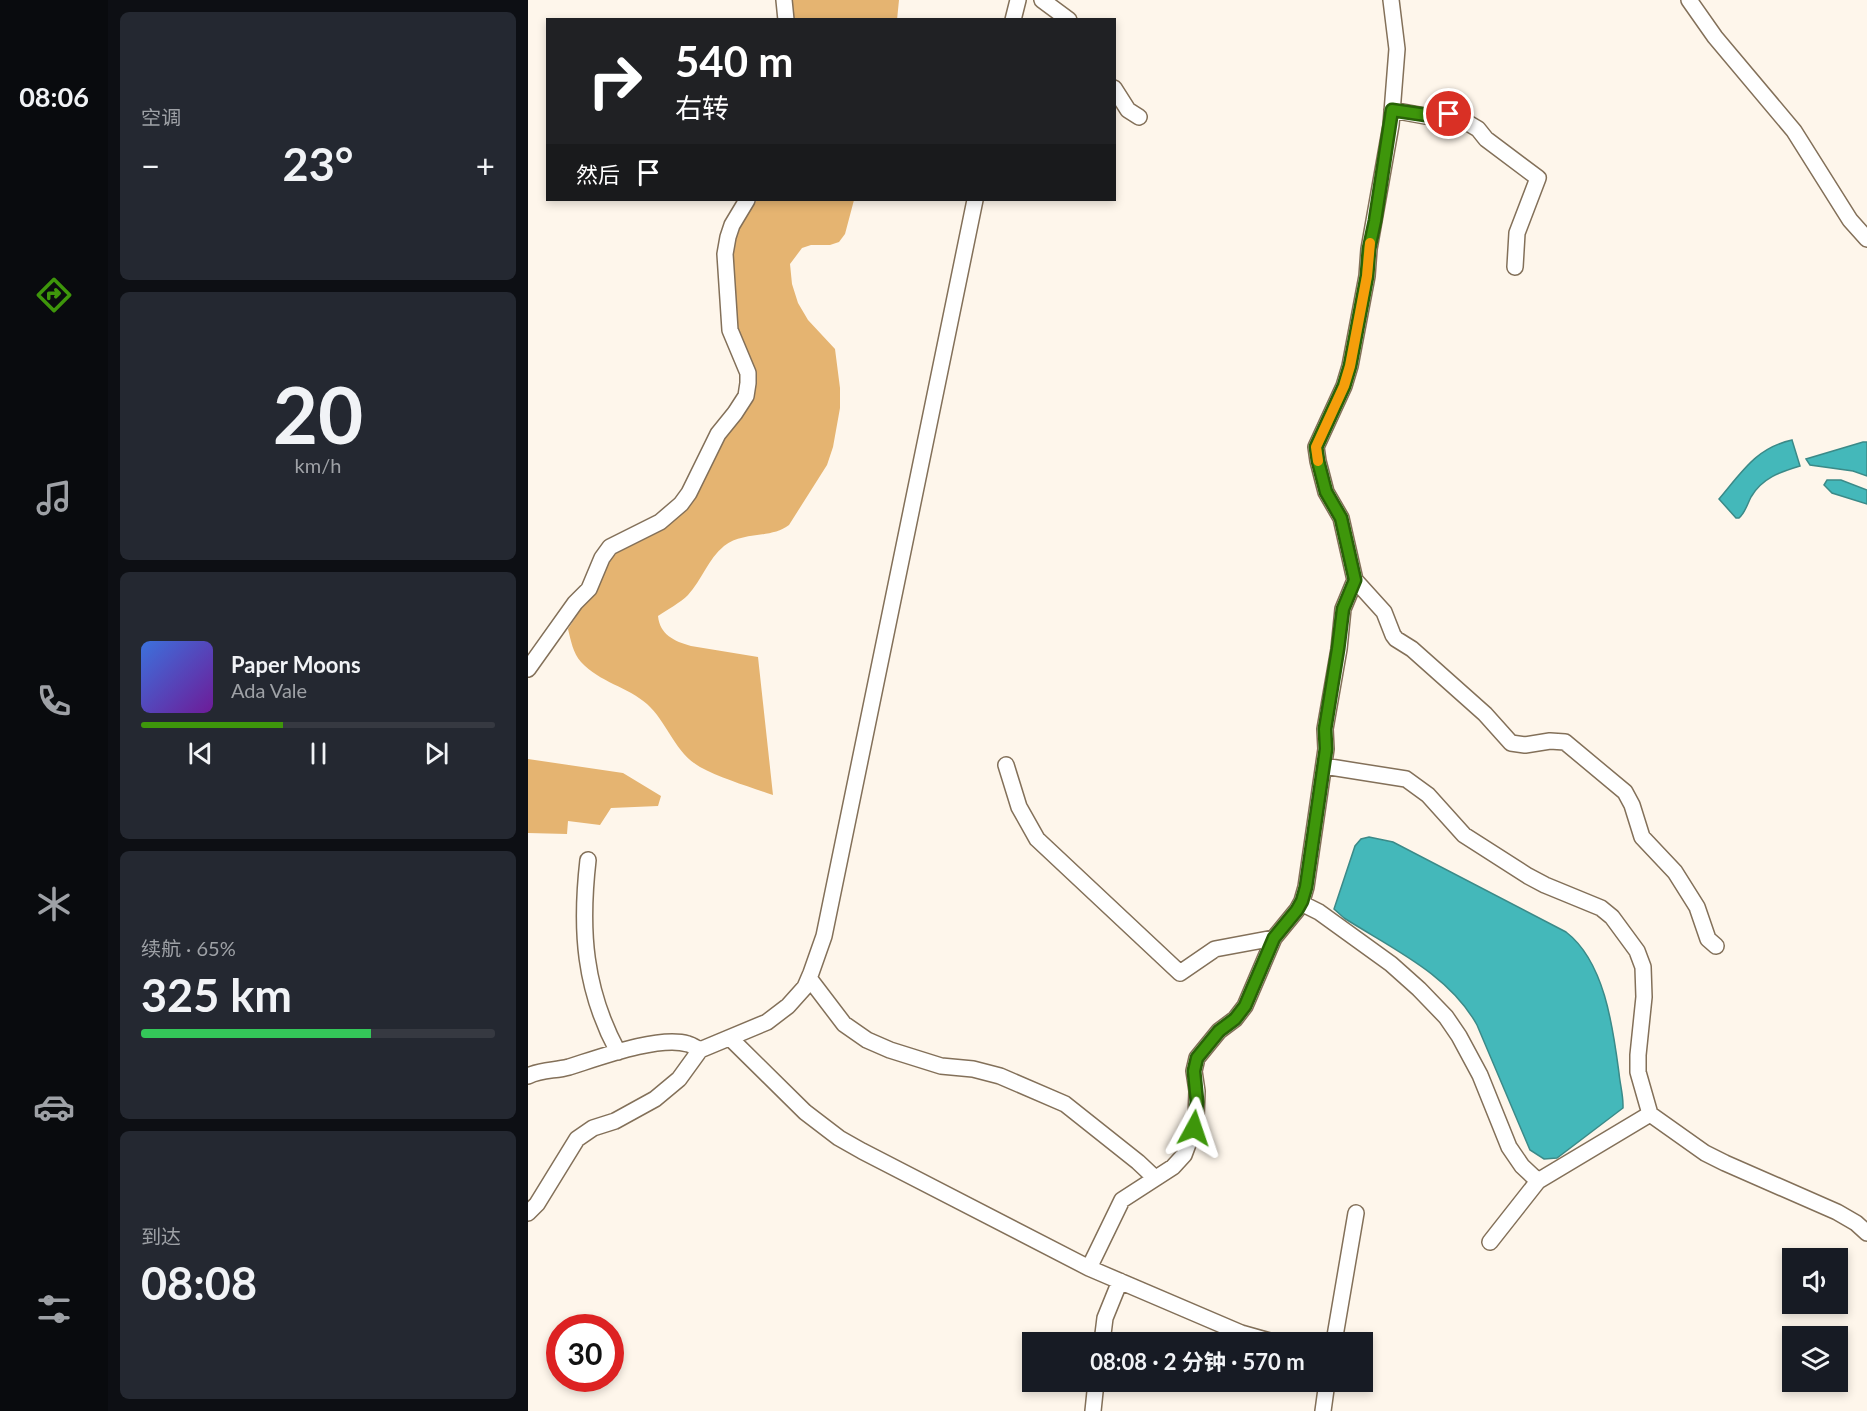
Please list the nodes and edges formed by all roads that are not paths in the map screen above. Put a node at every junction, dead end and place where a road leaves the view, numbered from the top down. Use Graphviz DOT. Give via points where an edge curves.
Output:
graph roads {
  1 [pos="784,0"];
  2 [pos="1018,0"];
  3 [pos="1042,0"];
  4 [pos="1391,0"];
  5 [pos="1689,0"];
  6 [pos="786,18"];
  7 [pos="1014,18"];
  8 [pos="1066,18"];
  9 [pos="1116,91"];
  10 [pos="1392,110"];
  11 [pos="1139,117"];
  12 [pos="746,201"];
  13 [pos="975,201"];
  14 [pos="1867,239"];
  15 [pos="1515,267"];
  16 [pos="1355,580"];
  17 [pos="528,669"];
  18 [pos="1006,765"];
  19 [pos="1324,766"];
  20 [pos="588,860"];
  21 [pos="1301,903"];
  22 [pos="1274,938"];
  23 [pos="1716,946"];
  24 [pos="809,978"];
  25 [pos="730,1038"];
  26 [pos="700,1050"];
  27 [pos="618,1052"];
  28 [pos="528,1076"];
  29 [pos="1650,1114"];
  30 [pos="1155,1178"];
  31 [pos="1538,1181"];
  32 [pos="528,1213"];
  33 [pos="1356,1213"];
  34 [pos="1867,1233"];
  35 [pos="1490,1242"];
  36 [pos="1089,1268"];
  37 [pos="1120,1281"];
  38 [pos="1103,1332"];
  39 [pos="1239,1332"];
  40 [pos="1336,1332"];
  41 [pos="1095,1392"];
  42 [pos="1326,1392"];
  43 [pos="1093,1411"];
  44 [pos="1323,1411"];
  1 -- 6 [label="street"];
  2 -- 7 [label="street"];
  3 -- 8 [label="street"];
  4 -- 10 [label="street" via="1398,49"];
  5 -- 14 [label="street" via="1794,131"];
  9 -- 11 [label="street" via="1128,110"];
  10 -- 15 [label="street" via="1456,116 1538,178 1517,233"];
  10 -- 16 [label="street" via="1350,366 1316,447 1326,492 1341,518"];
  12 -- 17 [label="street" via="732,225 725,254 730,330 748,373 746,396 718,434 681,504 660,522 609,548 589,589"];
  13 -- 24 [label="street" via="824,936"];
  16 -- 19 [label="street" via="1343,609 1325,729"];
  16 -- 23 [label="street" via="1384,612 1396,639 1485,714 1511,743 1565,742 1625,792 1642,837 1675,872 1697,907 1708,939"];
  18 -- 22 [label="street" via="1019,807 1037,838 1180,973 1215,949"];
  19 -- 21 [label="street"];
  19 -- 29 [label="street" via="1406,779 1428,795 1464,835 1528,876 1602,908 1612,917 1637,951 1643,967 1638,1072"];
  20 -- 27 [label="street" via="587,966 599,1014"];
  21 -- 22 [label="street"];
  21 -- 31 [label="street" via="1390,964 1446,1017 1480,1075 1509,1147"];
  22 -- 30 [label="street" via="1245,1006 1197,1058 1194,1128 1184,1155"];
  24 -- 25 [label="street" via="797,997 778,1014"];
  24 -- 30 [label="street" via="844,1024 867,1040 941,1066 1000,1076 1065,1104"];
  25 -- 26 [label="street"];
  25 -- 36 [label="street" via="789,1098 839,1138"];
  26 -- 27 [label="street" via="670,1042"];
  26 -- 32 [label="street" via="680,1079 655,1099 578,1139"];
  27 -- 28 [label="street"];
  29 -- 31 [label="street"];
  29 -- 34 [label="street" via="1705,1153 1837,1212"];
  30 -- 36 [label="street" via="1122,1200"];
  31 -- 35 [label="street"];
  33 -- 40 [label="street"];
  36 -- 37 [label="street"];
  37 -- 38 [label="street"];
  37 -- 39 [label="street"];
  41 -- 43 [label="street"];
  42 -- 44 [label="street"];
}
